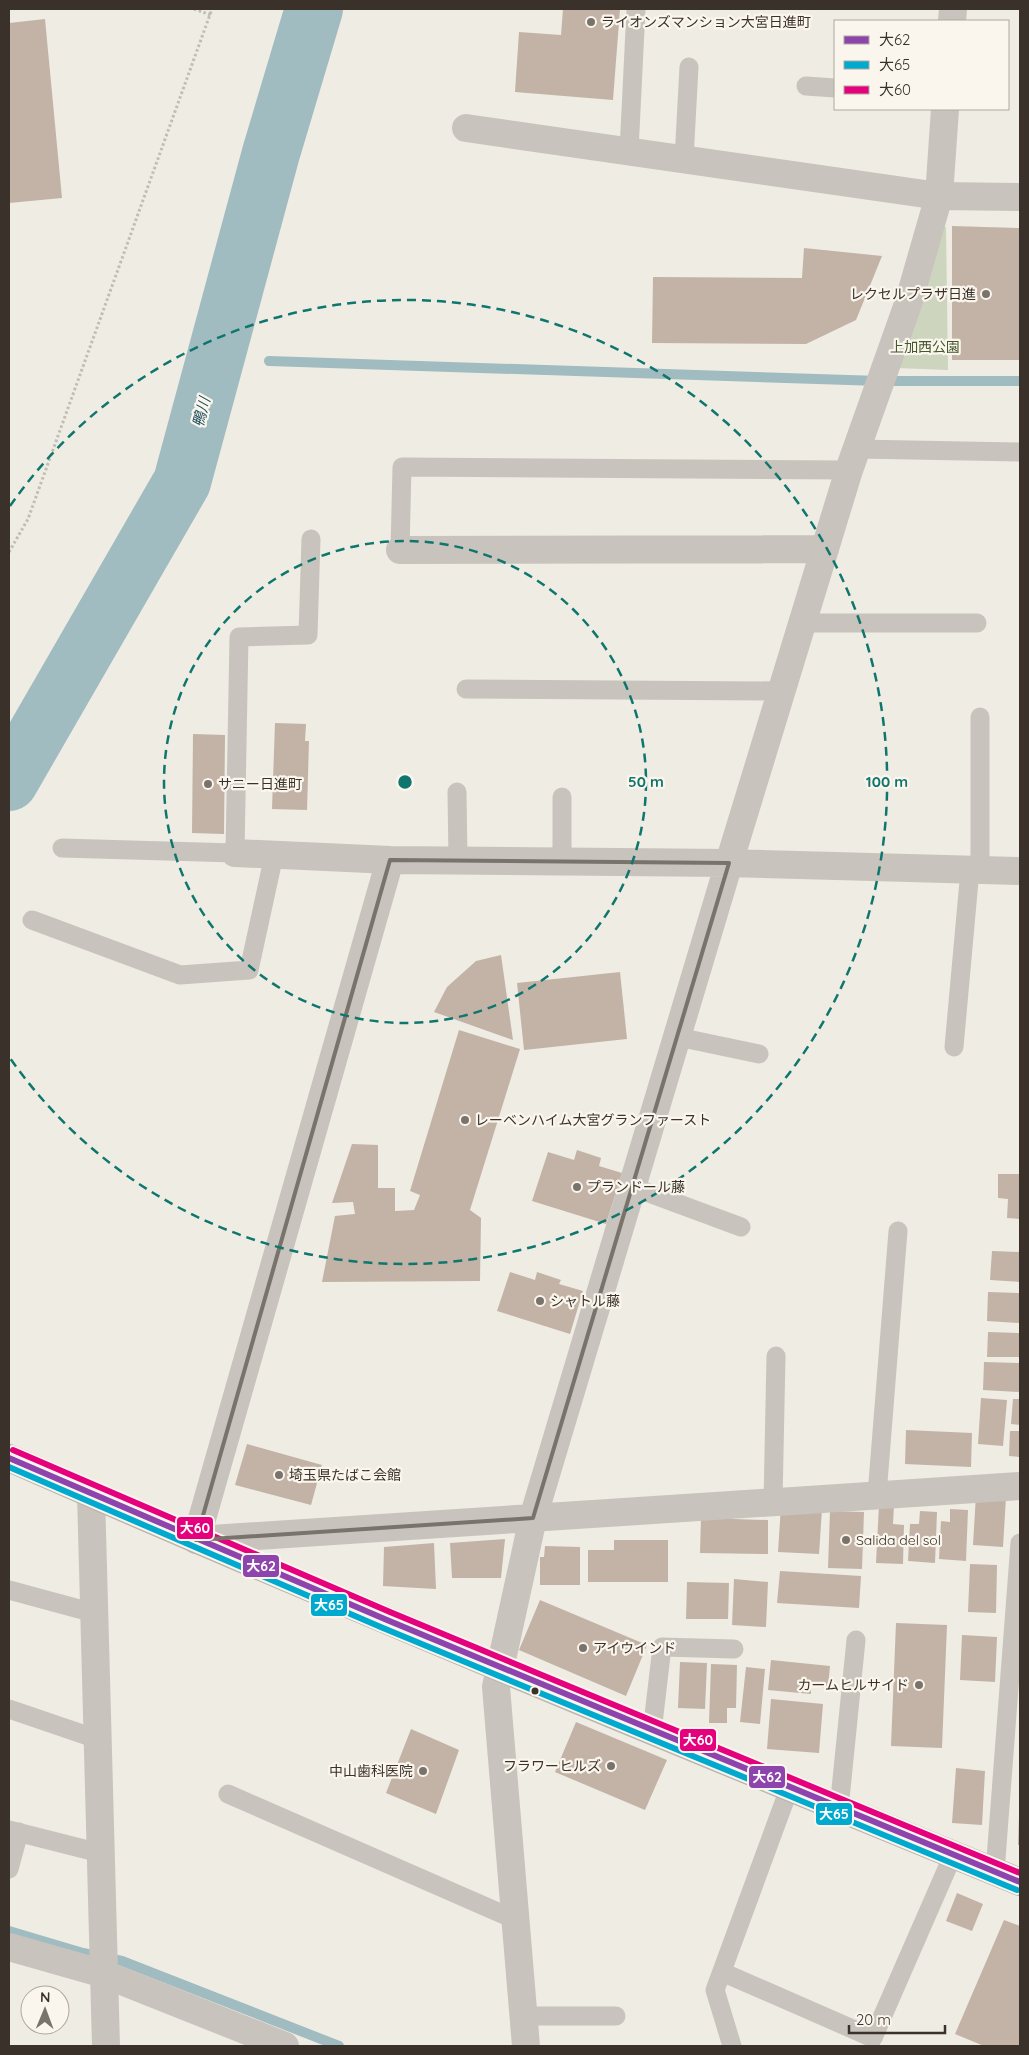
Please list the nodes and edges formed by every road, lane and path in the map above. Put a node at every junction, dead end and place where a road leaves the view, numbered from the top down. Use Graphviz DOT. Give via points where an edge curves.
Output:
graph roads {
  1 [pos="194,9"];
  2 [pos="212,9"];
  3 [pos="636,9"];
  4 [pos="211,15"];
  5 [pos="689,68"];
  6 [pos="806,86"];
  7 [pos="834,88"];
  8 [pos="945,110"];
  9 [pos="466,128"];
  10 [pos="630,151"];
  11 [pos="684,159"];
  12 [pos="939,196"];
  13 [pos="1020,197"];
  14 [pos="1020,452"];
  15 [pos="854,460"];
  16 [pos="311,539"];
  17 [pos="825,549"];
  18 [pos="400,550"];
  19 [pos="9,552"];
  20 [pos="803,623"];
  21 [pos="977,624"];
  22 [pos="466,690"];
  23 [pos="782,691"];
  24 [pos="980,717"];
  25 [pos="457,792"];
  26 [pos="562,796"];
  27 [pos="62,848"];
  28 [pos="235,853"];
  29 [pos="274,855"];
  30 [pos="390,860"];
  31 [pos="458,860"];
  32 [pos="562,861"];
  33 [pos="729,862"];
  34 [pos="975,870"];
  35 [pos="1020,871"];
  36 [pos="32,920"];
  37 [pos="678,1037"];
  38 [pos="954,1047"];
  39 [pos="760,1054"];
  40 [pos="633,1187"];
  41 [pos="741,1226"];
  42 [pos="898,1231"];
  43 [pos="776,1356"];
  44 [pos="9,1458"];
  45 [pos="1020,1486"];
  46 [pos="91,1494"];
  47 [pos="877,1495"];
  48 [pos="773,1502"];
  49 [pos="533,1518"];
  50 [pos="196,1540"];
  51 [pos="1020,1543"];
  52 [pos="9,1590"];
  53 [pos="94,1613"];
  54 [pos="856,1640"];
  55 [pos="734,1649"];
  56 [pos="500,1668"];
  57 [pos="9,1709"];
  58 [pos="652,1732"];
  59 [pos="98,1739"];
  60 [pos="789,1788"];
  61 [pos="228,1794"];
  62 [pos="838,1809"];
  63 [pos="14,1831"];
  64 [pos="100,1853"];
  65 [pos="953,1855"];
  66 [pos="9,1869"];
  67 [pos="995,1872"];
  68 [pos="1020,1882"];
  69 [pos="516,1920"];
  70 [pos="9,1947"];
  71 [pos="722,1972"];
  72 [pos="104,1974"];
  73 [pos="524,2016"];
  74 [pos="616,2016"];
  75 [pos="106,2046"];
  76 [pos="285,2046"];
  77 [pos="526,2046"];
  78 [pos="732,2046"];
  1 -- 4 [label="path"];
  2 -- 4 [label="path"];
  3 -- 10 [label="lane"];
  4 -- 19 [label="path" via="28,519"];
  5 -- 11 [label="lane"];
  6 -- 7 [label="lane"];
  8 -- 12 [label="street"];
  9 -- 10 [label="street"];
  10 -- 11 [label="street"];
  11 -- 12 [label="street"];
  12 -- 13 [label="street"];
  12 -- 15 [label="street" via="908,304"];
  14 -- 15 [label="lane"];
  15 -- 17 [label="street"];
  15 -- 18 [label="lane" via="402,467"];
  16 -- 28 [label="lane" via="308,635 239,637"];
  17 -- 18 [label="street"];
  17 -- 20 [label="street"];
  20 -- 21 [label="lane"];
  20 -- 23 [label="street"];
  22 -- 23 [label="lane"];
  23 -- 33 [label="street"];
  24 -- 34 [label="lane"];
  25 -- 31 [label="lane"];
  26 -- 32 [label="lane"];
  27 -- 28 [label="lane"];
  28 -- 29 [label="street"];
  29 -- 30 [label="street"];
  29 -- 36 [label="lane" via="249,970 180,976"];
  30 -- 31 [label="street"];
  30 -- 50 [label="street"];
  31 -- 32 [label="street"];
  32 -- 33 [label="street"];
  33 -- 34 [label="street"];
  33 -- 37 [label="street"];
  34 -- 35 [label="street"];
  34 -- 38 [label="lane"];
  37 -- 39 [label="lane"];
  37 -- 40 [label="street"];
  40 -- 41 [label="lane"];
  40 -- 49 [label="street"];
  42 -- 47 [label="lane"];
  43 -- 48 [label="lane"];
  44 -- 46 [label="main road"];
  45 -- 47 [label="street"];
  46 -- 50 [label="main road"];
  46 -- 53 [label="street"];
  47 -- 48 [label="street"];
  48 -- 49 [label="street"];
  49 -- 50 [label="street"];
  49 -- 56 [label="street"];
  50 -- 56 [label="main road"];
  51 -- 67 [label="lane"];
  52 -- 53 [label="lane"];
  53 -- 59 [label="street"];
  54 -- 62 [label="lane"];
  55 -- 58 [label="lane" via="662,1647"];
  56 -- 58 [label="main road"];
  56 -- 69 [label="street" via="496,1687"];
  57 -- 59 [label="lane"];
  58 -- 60 [label="main road"];
  59 -- 64 [label="street"];
  60 -- 62 [label="main road"];
  60 -- 71 [label="lane"];
  61 -- 69 [label="lane"];
  62 -- 65 [label="main road"];
  63 -- 64 [label="lane"];
  63 -- 66 [label="lane"];
  64 -- 72 [label="street"];
  65 -- 67 [label="main road"];
  65 -- 71 [label="lane" via="873,2038"];
  67 -- 68 [label="main road"];
  69 -- 73 [label="street"];
  70 -- 72 [label="street"];
  71 -- 78 [label="lane" via="715,1990"];
  72 -- 75 [label="street"];
  72 -- 76 [label="street"];
  73 -- 74 [label="lane"];
  73 -- 77 [label="street"];
}
